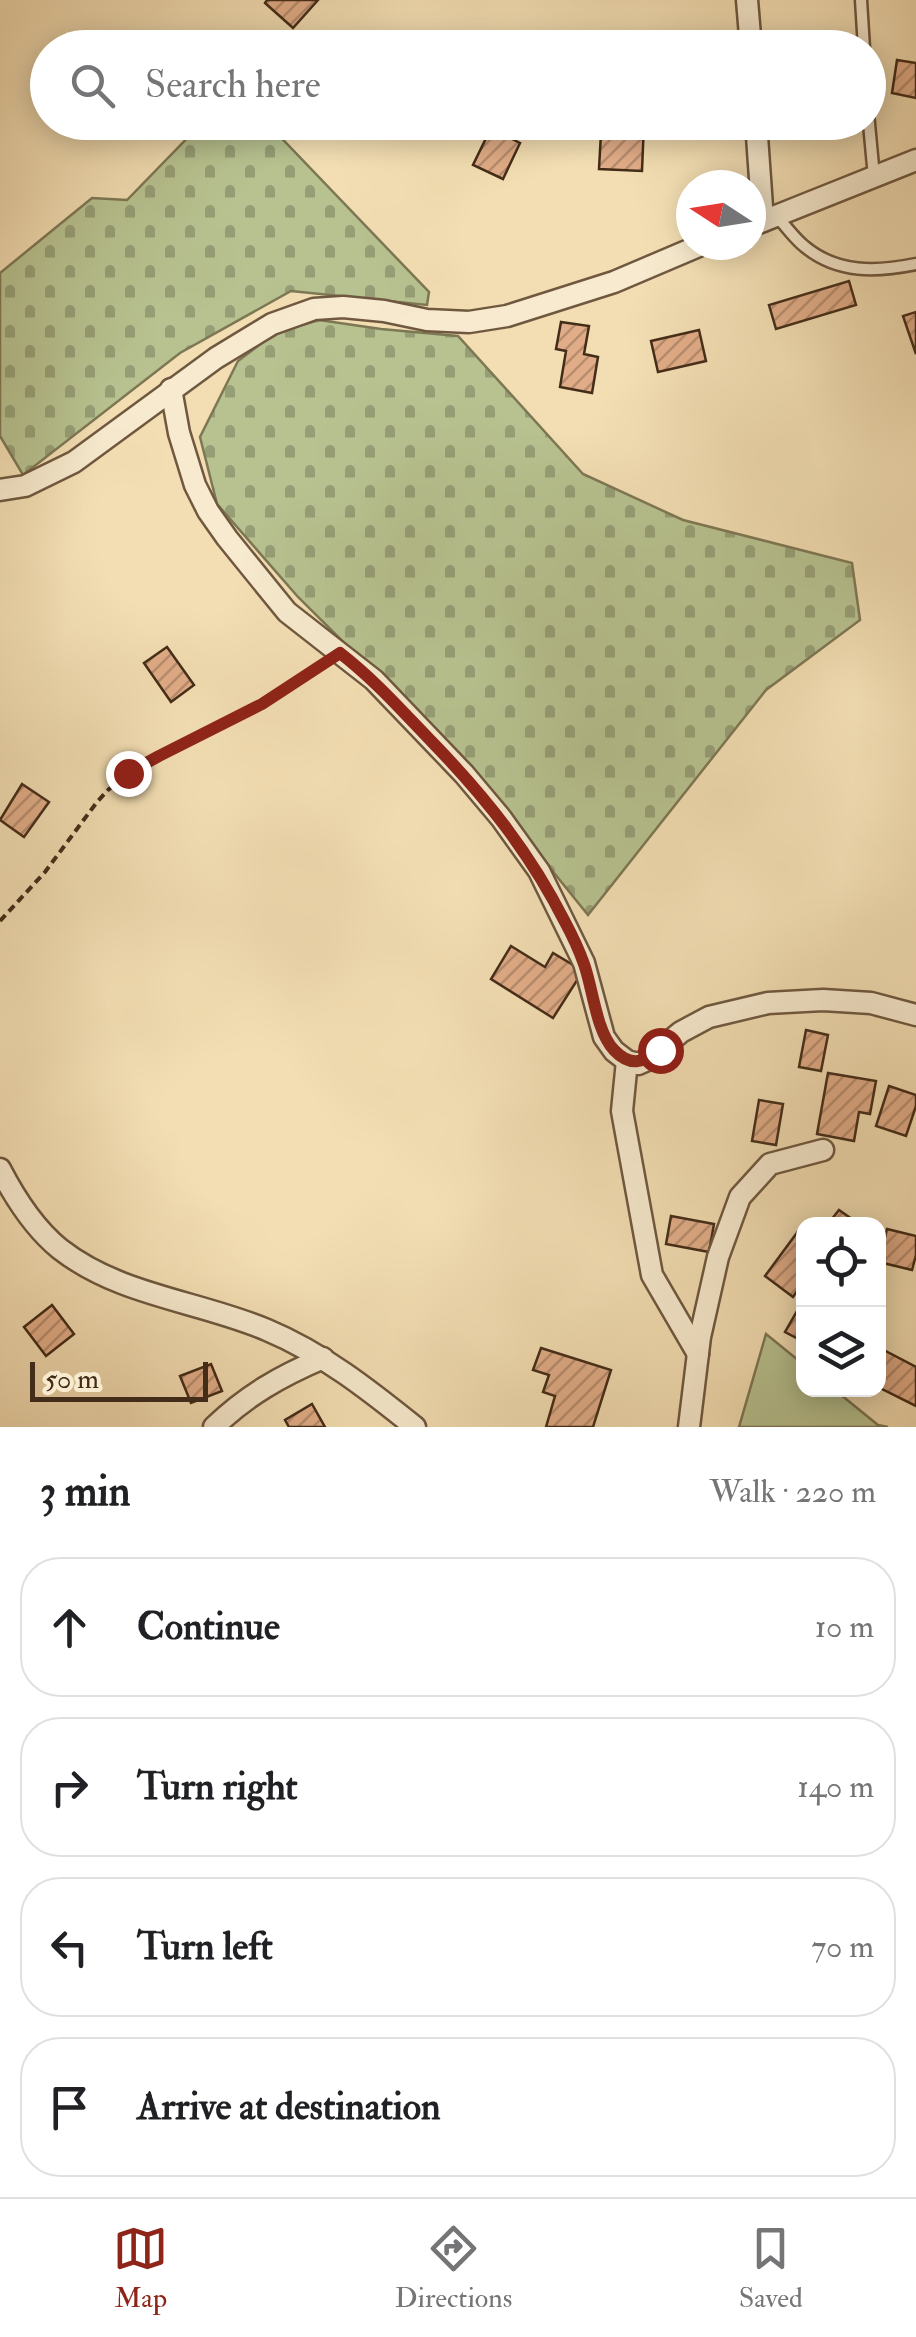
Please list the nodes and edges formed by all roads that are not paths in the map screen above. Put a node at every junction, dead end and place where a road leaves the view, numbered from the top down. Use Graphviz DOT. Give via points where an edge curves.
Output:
graph roads {
  1 [pos="746,0"];
  2 [pos="861,0"];
  3 [pos="749,30"];
  4 [pos="863,30"];
  5 [pos="757,140"];
  6 [pos="870,140"];
  7 [pos="916,160"];
  8 [pos="759,170"];
  9 [pos="874,178"];
  10 [pos="766,220"];
  11 [pos="766,223"];
  12 [pos="676,256"];
  13 [pos="916,264"];
  14 [pos="171,389"];
  15 [pos="0,490"];
  16 [pos="916,1015"];
  17 [pos="627,1060"];
  18 [pos="823,1150"];
  19 [pos="0,1169"];
  20 [pos="698,1354"];
  21 [pos="323,1358"];
  22 [pos="214,1427"];
  23 [pos="415,1427"];
  24 [pos="690,1427"];
  1 -- 3 [label="street"];
  2 -- 4 [label="lane"];
  5 -- 8 [label="street"];
  6 -- 9 [label="lane"];
  7 -- 9 [label="street"];
  9 -- 10 [label="street"];
  11 -- 13 [label="lane" via="854,268"];
  12 -- 14 [label="street" via="614,282 468,322 343,307 314,310 272,324"];
  14 -- 15 [label="street" via="74,462 25,486"];
  14 -- 17 [label="street" via="194,485 208,512 287,612 374,680 502,818 566,924 604,1037"];
  16 -- 17 [label="street" via="872,1002 768,1003 709,1017 647,1060"];
  17 -- 20 [label="street" via="622,1111 652,1275"];
  18 -- 20 [label="street" via="770,1164 740,1197 718,1257"];
  19 -- 21 [label="street" via="34,1223 87,1267 269,1330"];
  20 -- 24 [label="street"];
  21 -- 22 [label="street" via="258,1390"];
  21 -- 23 [label="street"];
}
